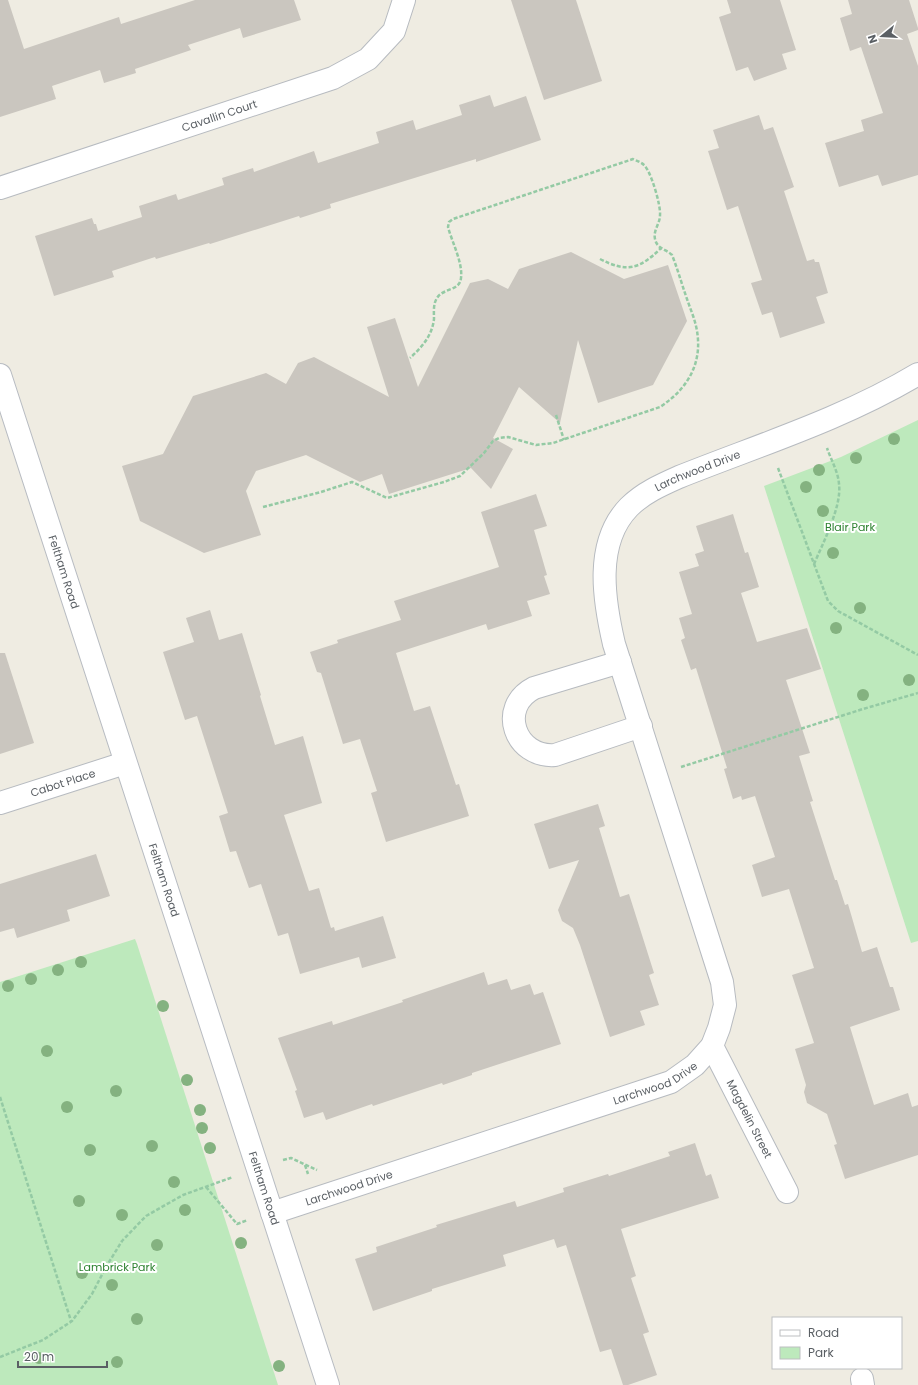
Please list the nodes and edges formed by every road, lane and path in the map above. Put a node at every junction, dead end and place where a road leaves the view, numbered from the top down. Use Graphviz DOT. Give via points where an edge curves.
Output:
graph roads {
  1 [pos="404,0"];
  2 [pos="0,188"];
  3 [pos="661,248"];
  4 [pos="600,258"];
  5 [pos="410,358"];
  6 [pos="918,374"];
  7 [pos="0,375"];
  8 [pos="556,415"];
  9 [pos="817,424"];
  10 [pos="564,440"];
  11 [pos="768,442"];
  12 [pos="263,507"];
  13 [pos="814,565"];
  14 [pos="918,656"];
  15 [pos="620,662"];
  16 [pos="918,693"];
  17 [pos="640,726"];
  18 [pos="125,762"];
  19 [pos="656,775"];
  20 [pos="0,803"];
  21 [pos="712,1046"];
  22 [pos="0,1097"];
  23 [pos="291,1158"];
  24 [pos="305,1165"];
  25 [pos="257,1169"];
  26 [pos="206,1187"];
  27 [pos="787,1192"];
  28 [pos="272,1213"];
  29 [pos="72,1321"];
  30 [pos="0,1357"];
  31 [pos="328,1385"];
  1 -- 2 [label="street, Cavallin Court" via="394,31 389,37 368,59 333,78"];
  3 -- 4 [label="path" via="650,259 635,266 618,266"];
  3 -- 5 [label="path" via="655,240 654,233 660,211 649,174 644,164 633,160 457,217 448,227 462,272 460,282 456,288 442,292 435,300 431,332"];
  3 -- 10 [label="path" via="672,255 696,325 698,351 690,378 672,400 660,407"];
  6 -- 9 [label="street, Larchwood Drive" via="897,387"];
  7 -- 18 [label="street, Feltham Road"];
  8 -- 10 [label="path"];
  9 -- 11 [label="street, Larchwood Drive"];
  9 -- 13 [label="path" via="840,484 837,506"];
  10 -- 12 [label="path" via="536,445 508,437 499,438 493,441 460,476 387,498 352,482"];
  11 -- 13 [label="path"];
  11 -- 15 [label="street, Larchwood Drive" via="679,477 642,497 621,516 611,535 607,550 605,585 610,626"];
  13 -- 14 [label="path" via="828,601 838,611"];
  15 -- 17 [label="street, Larchwood Drive"];
  15 -- 17 [label="street" via="528,691 517,703 515,730 519,738 532,750 555,755"];
  16 -- 19 [label="path"];
  17 -- 19 [label="street, Larchwood Drive"];
  18 -- 20 [label="street, Cabot Place"];
  18 -- 25 [label="street, Feltham Road"];
  19 -- 21 [label="street, Larchwood Drive" via="722,982 725,1005"];
  21 -- 27 [label="street, Magdelin Street"];
  21 -- 28 [label="street, Larchwood Drive" via="695,1065 671,1082"];
  22 -- 29 [label="path"];
  23 -- 24 [label="path"];
  25 -- 26 [label="path"];
  25 -- 28 [label="street, Feltham Road"];
  26 -- 28 [label="path" via="237,1224"];
  26 -- 29 [label="path" via="183,1195 146,1216 122,1241 92,1294"];
  28 -- 31 [label="street, Feltham Road"];
  29 -- 30 [label="path" via="43,1340"];
}
